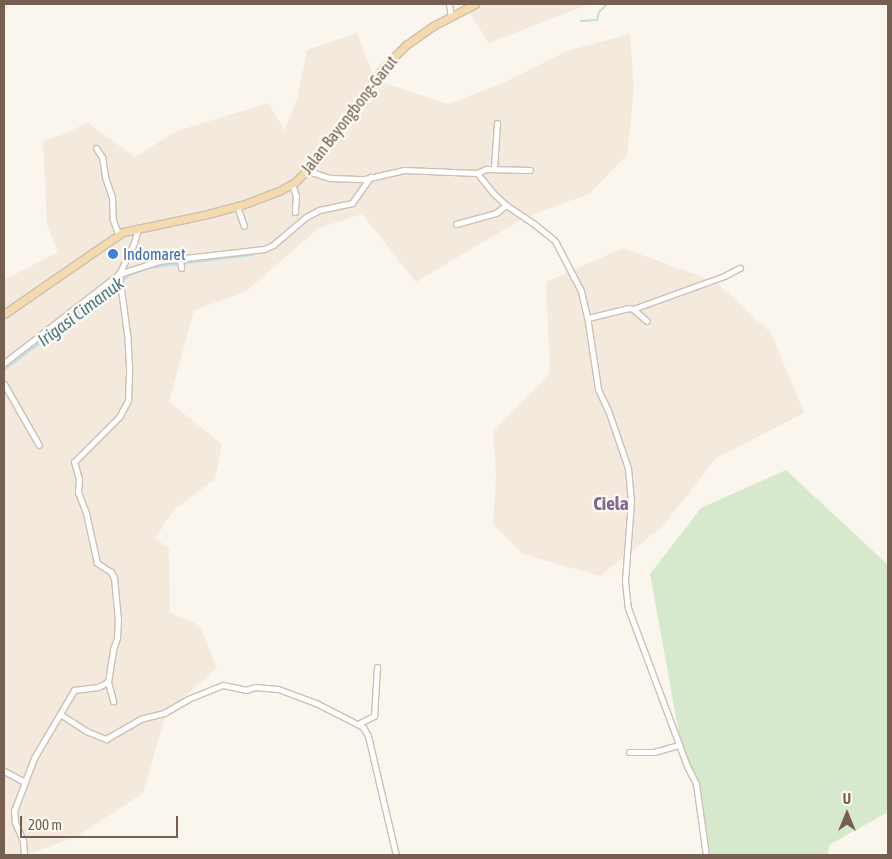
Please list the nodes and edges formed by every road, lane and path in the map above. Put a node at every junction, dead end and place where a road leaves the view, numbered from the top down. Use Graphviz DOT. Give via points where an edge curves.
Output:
graph roads {
  1 [pos="449,4"];
  2 [pos="475,4"];
  3 [pos="451,16"];
  4 [pos="498,123"];
  5 [pos="96,148"];
  6 [pos="494,168"];
  7 [pos="530,170"];
  8 [pos="308,171"];
  9 [pos="477,173"];
  10 [pos="368,178"];
  11 [pos="292,184"];
  12 [pos="506,205"];
  13 [pos="237,206"];
  14 [pos="296,212"];
  15 [pos="456,224"];
  16 [pos="244,226"];
  17 [pos="138,228"];
  18 [pos="118,234"];
  19 [pos="740,268"];
  20 [pos="119,275"];
  21 [pos="633,309"];
  22 [pos="4,314"];
  23 [pos="588,318"];
  24 [pos="647,321"];
  25 [pos="4,363"];
  26 [pos="4,384"];
  27 [pos="39,445"];
  28 [pos="377,667"];
  29 [pos="108,682"];
  30 [pos="113,701"];
  31 [pos="60,714"];
  32 [pos="360,724"];
  33 [pos="679,745"];
  34 [pos="629,752"];
  35 [pos="4,771"];
  36 [pos="26,782"];
  37 [pos="24,855"];
  38 [pos="396,855"];
  39 [pos="706,855"];
  1 -- 3 [label="street"];
  2 -- 3 [label="main road, Jalan Bayongbong-Garut"];
  3 -- 8 [label="main road, Jalan Bayongbong-Garut" via="420,34 384,67"];
  4 -- 6 [label="street"];
  5 -- 18 [label="street" via="104,162"];
  6 -- 7 [label="street"];
  6 -- 9 [label="street"];
  8 -- 10 [label="street" via="330,178"];
  8 -- 11 [label="main road, Jalan Bayongbong-Garut"];
  9 -- 10 [label="street" via="404,170"];
  9 -- 12 [label="street"];
  10 -- 20 [label="street" via="352,203 319,210 273,245 181,263 159,261"];
  11 -- 13 [label="main road, Jalan Bayongbong-Garut"];
  11 -- 14 [label="street" via="296,194"];
  12 -- 15 [label="street" via="496,213"];
  12 -- 23 [label="street" via="555,241 574,276"];
  13 -- 16 [label="street"];
  13 -- 17 [label="main road, Jalan Bayongbong-Garut"];
  17 -- 18 [label="main road, Jalan Bayongbong-Garut"];
  17 -- 20 [label="street"];
  18 -- 22 [label="main road, Jalan Bayongbong-Garut"];
  19 -- 21 [label="street"];
  20 -- 25 [label="street"];
  20 -- 29 [label="street" via="126,317 128,401 119,417 74,462 79,479 78,492 97,563 111,572 114,578 118,632"];
  21 -- 23 [label="street"];
  21 -- 24 [label="street"];
  23 -- 33 [label="street" via="598,389 630,478 625,581 628,608"];
  26 -- 27 [label="street"];
  28 -- 32 [label="street" via="374,716"];
  29 -- 30 [label="street"];
  29 -- 31 [label="street" via="98,687 74,690"];
  31 -- 32 [label="street" via="106,740 140,719 164,713 208,690 227,685 243,689 278,689"];
  31 -- 36 [label="street" via="34,758"];
  32 -- 38 [label="street" via="368,736"];
  33 -- 34 [label="street" via="654,752"];
  33 -- 39 [label="street" via="698,793"];
  35 -- 36 [label="street"];
  36 -- 37 [label="street" via="14,811 15,822 24,841"];
}
